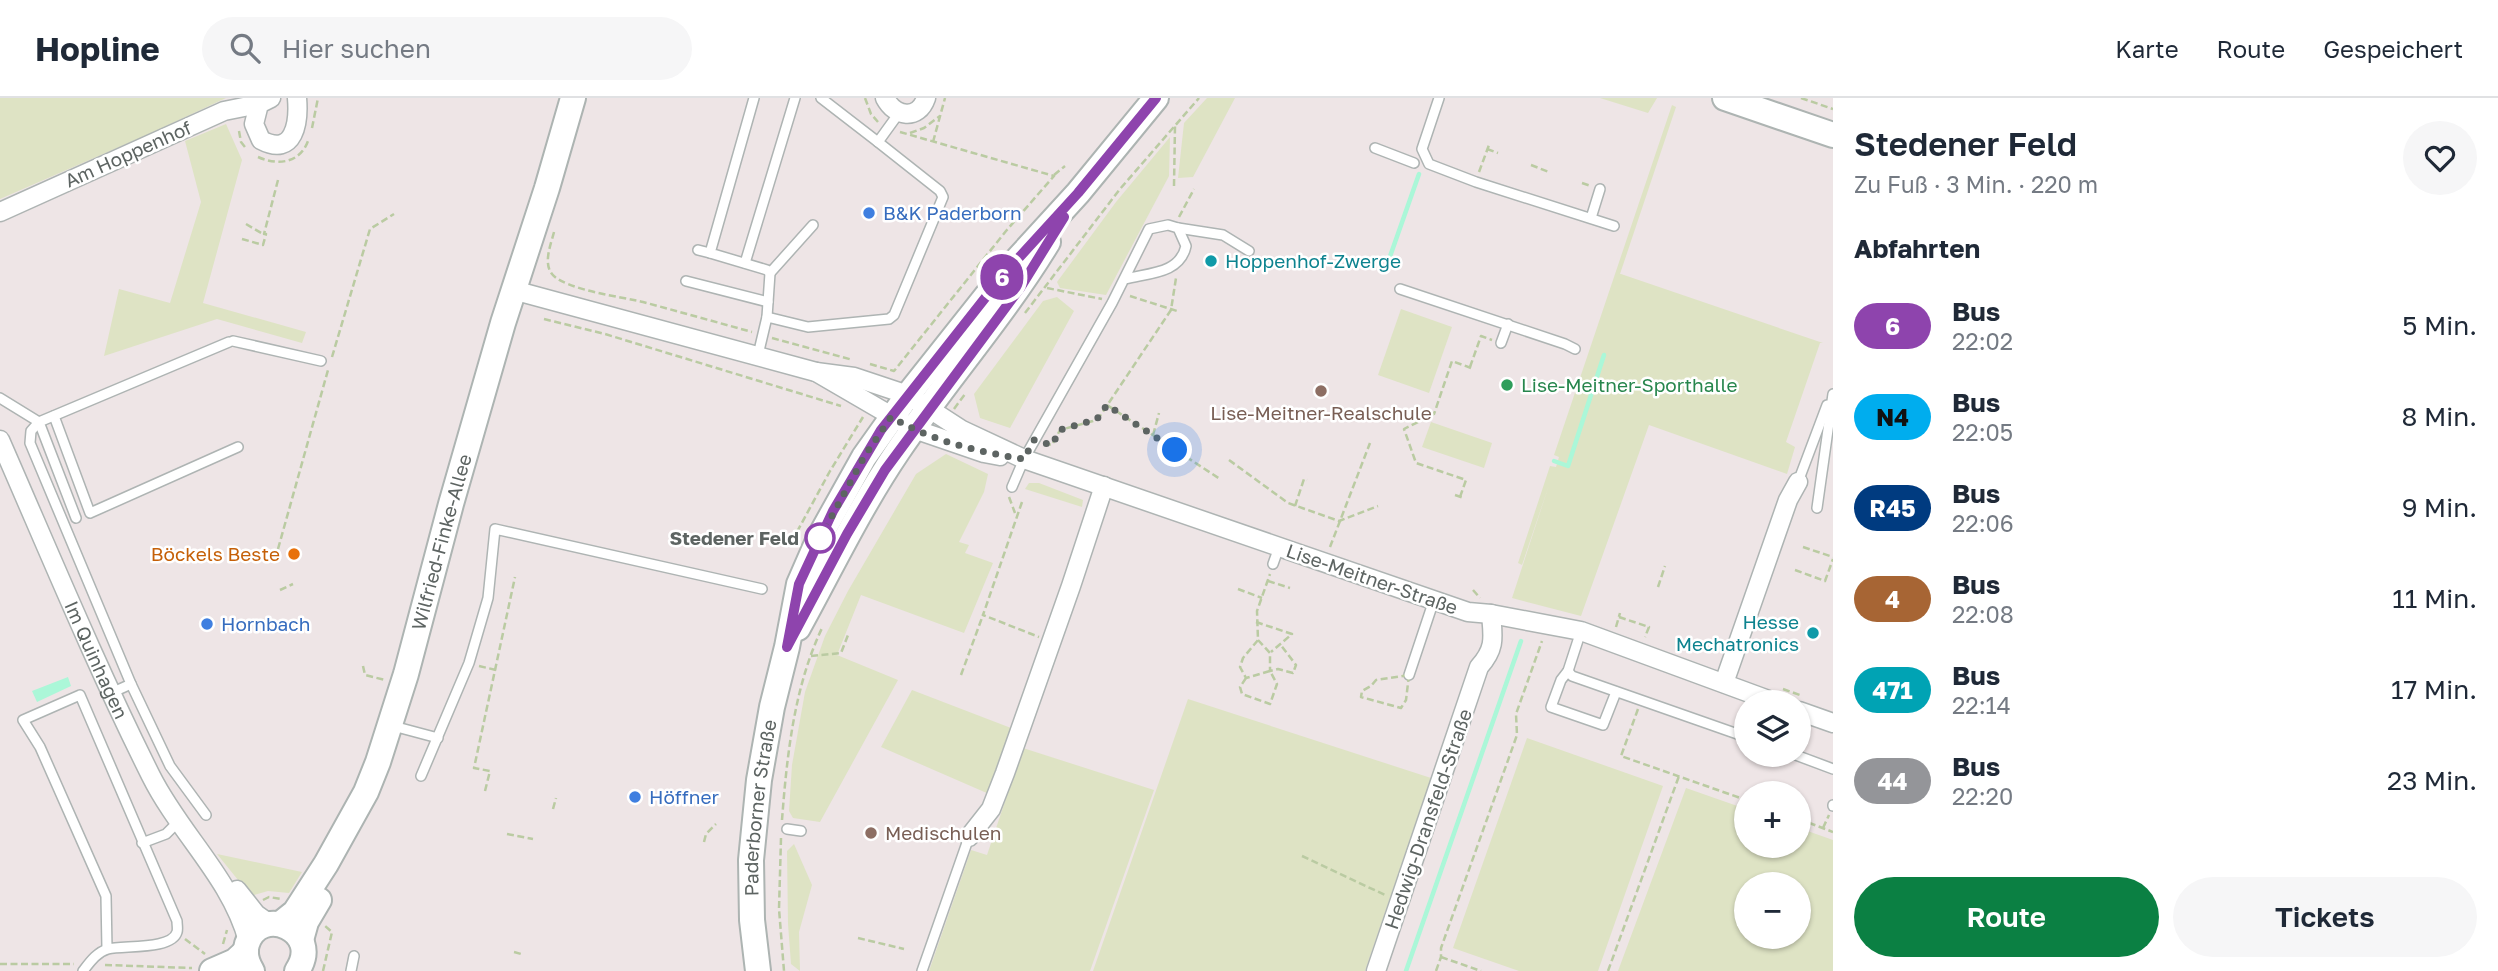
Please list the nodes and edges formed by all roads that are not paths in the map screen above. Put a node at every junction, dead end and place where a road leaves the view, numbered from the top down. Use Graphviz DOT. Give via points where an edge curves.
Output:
graph roads {
  1 [pos="297,98"];
  2 [pos="573,98"];
  3 [pos="754,98"];
  4 [pos="795,98"];
  5 [pos="821,98"];
  6 [pos="885,98"];
  7 [pos="926,98"];
  8 [pos="1156,98"];
  9 [pos="1439,98"];
  10 [pos="1725,98"];
  11 [pos="265,101"];
  12 [pos="899,113"];
  13 [pos="1833,135"];
  14 [pos="878,142"];
  15 [pos="1375,148"];
  16 [pos="1414,163"];
  17 [pos="1600,189"];
  18 [pos="1078,193"];
  19 [pos="0,212"];
  20 [pos="1591,218"];
  21 [pos="813,225"];
  22 [pos="1614,226"];
  23 [pos="1176,227"];
  24 [pos="698,250"];
  25 [pos="1249,251"];
  26 [pos="710,253"];
  27 [pos="745,263"];
  28 [pos="770,273"];
  29 [pos="1125,279"];
  30 [pos="686,281"];
  31 [pos="513,289"];
  32 [pos="1399,289"];
  33 [pos="768,302"];
  34 [pos="767,317"];
  35 [pos="1508,324"];
  36 [pos="1501,343"];
  37 [pos="1575,349"];
  38 [pos="758,355"];
  39 [pos="321,361"];
  40 [pos="816,372"];
  41 [pos="1833,392"];
  42 [pos="908,395"];
  43 [pos="1,398"];
  44 [pos="937,415"];
  45 [pos="54,416"];
  46 [pos="39,422"];
  47 [pos="886,424"];
  48 [pos="914,429"];
  49 [pos="0,440"];
  50 [pos="238,447"];
  51 [pos="1024,459"];
  52 [pos="1798,482"];
  53 [pos="1104,486"];
  54 [pos="1012,487"];
  55 [pos="1817,508"];
  56 [pos="76,518"];
  57 [pos="762,589"];
  58 [pos="1434,600"];
  59 [pos="1489,614"];
  60 [pos="1581,631"];
  61 [pos="787,647"];
  62 [pos="1568,671"];
  63 [pos="1409,675"];
  64 [pos="1724,682"];
  65 [pos="131,684"];
  66 [pos="1739,690"];
  67 [pos="1616,692"];
  68 [pos="111,693"];
  69 [pos="1811,714"];
  70 [pos="1832,718"];
  71 [pos="390,725"];
  72 [pos="1734,733"];
  73 [pos="439,738"];
  74 [pos="1811,761"];
  75 [pos="1833,769"];
  76 [pos="421,776"];
  77 [pos="366,792"];
  78 [pos="206,815"];
  79 [pos="179,821"];
  80 [pos="787,830"];
  81 [pos="801,831"];
  82 [pos="970,837"];
  83 [pos="142,843"];
  84 [pos="214,869"];
  85 [pos="275,924"];
  86 [pos="301,940"];
  87 [pos="107,949"];
  88 [pos="249,954"];
  89 [pos="354,956"];
  90 [pos="206,964"];
  91 [pos="85,968"];
  92 [pos="297,971"];
  93 [pos="351,971"];
  94 [pos="758,971"];
  95 [pos="922,971"];
  96 [pos="1376,971"];
  1 -- 11 [label="street, Am Hoppenhof" via="295,131 279,144 258,136 254,118"];
  2 -- 31 [label="street"];
  3 -- 26 [label="lane"];
  4 -- 27 [label="lane"];
  5 -- 14 [label="lane"];
  6 -- 12 [label="street"];
  7 -- 12 [label="street" via="916,111"];
  8 -- 18 [label="street, Paderborner Straße"];
  9 -- 20 [label="lane" via="1422,149 1429,164"];
  10 -- 13 [label="street"];
  11 -- 19 [label="street, Am Hoppenhof" via="225,111"];
  12 -- 14 [label="lane"];
  14 -- 34 [label="lane" via="943,197 894,315 808,327"];
  15 -- 16 [label="lane"];
  17 -- 20 [label="lane"];
  18 -- 42 [label="street, Paderborner Straße" via="1004,274"];
  18 -- 44 [label="street, Paderborner Straße"];
  20 -- 22 [label="lane"];
  21 -- 28 [label="lane"];
  23 -- 25 [label="lane" via="1223,234"];
  23 -- 29 [label="lane" via="1149,229"];
  23 -- 29 [label="lane" via="1186,246 1177,265"];
  24 -- 26 [label="lane"];
  26 -- 27 [label="lane"];
  27 -- 28 [label="lane"];
  28 -- 33 [label="lane"];
  29 -- 51 [label="lane"];
  30 -- 33 [label="lane"];
  31 -- 38 [label="street"];
  31 -- 71 [label="street, Wilfried-Finke-Allee"];
  32 -- 35 [label="lane"];
  33 -- 34 [label="lane"];
  34 -- 38 [label="lane"];
  35 -- 36 [label="lane"];
  35 -- 37 [label="lane"];
  38 -- 40 [label="street"];
  39 -- 45 [label="lane" via="231,342"];
  40 -- 42 [label="street" via="854,377"];
  40 -- 47 [label="street"];
  41 -- 52 [label="lane"];
  41 -- 55 [label="lane"];
  42 -- 44 [label="street"];
  42 -- 47 [label="street, Paderborner Straße"];
  43 -- 46 [label="lane"];
  44 -- 48 [label="street, Paderborner Straße"];
  44 -- 51 [label="street, Lise-Meitner-Straße"];
  45 -- 46 [label="lane"];
  45 -- 50 [label="lane" via="90,513"];
  46 -- 56 [label="lane"];
  46 -- 65 [label="lane" via="31,430 30,443"];
  47 -- 48 [label="street, Lise-Meitner-Straße"];
  47 -- 61 [label="street, Paderborner Straße" via="833,511 799,584"];
  48 -- 51 [label="street, Lise-Meitner-Straße" via="984,453"];
  48 -- 61 [label="street, Paderborner Straße" via="853,524"];
  49 -- 68 [label="street, Im Quinhagen"];
  51 -- 53 [label="street, Lise-Meitner-Straße"];
  51 -- 54 [label="lane"];
  52 -- 64 [label="street"];
  53 -- 58 [label="street, Lise-Meitner-Straße" via="1276,556 1324,563"];
  53 -- 82 [label="street" via="990,809"];
  57 -- 73 [label="lane" via="495,529 488,598 469,663"];
  58 -- 59 [label="street, Lise-Meitner-Straße"];
  58 -- 63 [label="lane"];
  59 -- 60 [label="street, Lise-Meitner-Straße"];
  59 -- 96 [label="street, Hedwig-Dransfeld-Straße" via="1477,656 1479,667"];
  60 -- 62 [label="lane"];
  60 -- 64 [label="street, Lise-Meitner-Straße"];
  61 -- 94 [label="street, Paderborner Straße" via="772,706 754,823 750,890"];
  62 -- 67 [label="lane"];
  62 -- 67 [label="lane" via="1551,707 1603,725"];
  64 -- 66 [label="street, Lise-Meitner-Straße"];
  65 -- 68 [label="lane"];
  65 -- 78 [label="lane" via="170,766"];
  67 -- 72 [label="lane"];
  68 -- 79 [label="street, Im Quinhagen" via="151,777"];
  69 -- 70 [label="street"];
  71 -- 73 [label="lane"];
  71 -- 77 [label="street, Wilfried-Finke-Allee"];
  73 -- 76 [label="lane"];
  74 -- 75 [label="lane"];
  77 -- 85 [label="street, Wilfried-Finke-Allee" via="299,906"];
  77 -- 86 [label="street, Wilfried-Finke-Allee" via="363,821 339,870 307,918"];
  79 -- 83 [label="lane" via="166,834"];
  79 -- 84 [label="street, Im Quinhagen"];
  80 -- 81 [label="lane"];
  82 -- 95 [label="lane"];
  83 -- 87 [label="lane" via="177,921 177,933 159,944"];
  83 -- 87 [label="lane" via="80,695 23,720 40,747 106,896"];
  84 -- 85 [label="street, Im Quinhagen" via="250,907"];
  84 -- 88 [label="street, Im Quinhagen" via="240,914"];
  85 -- 86 [label="street" via="293,930"];
  85 -- 88 [label="street, Wilfried-Finke-Allee" via="255,931"];
  86 -- 92 [label="street, Wilfried-Finke-Allee" via="304,954"];
  87 -- 91 [label="lane"];
  88 -- 90 [label="street" via="235,961"];
  89 -- 93 [label="lane"];
}
